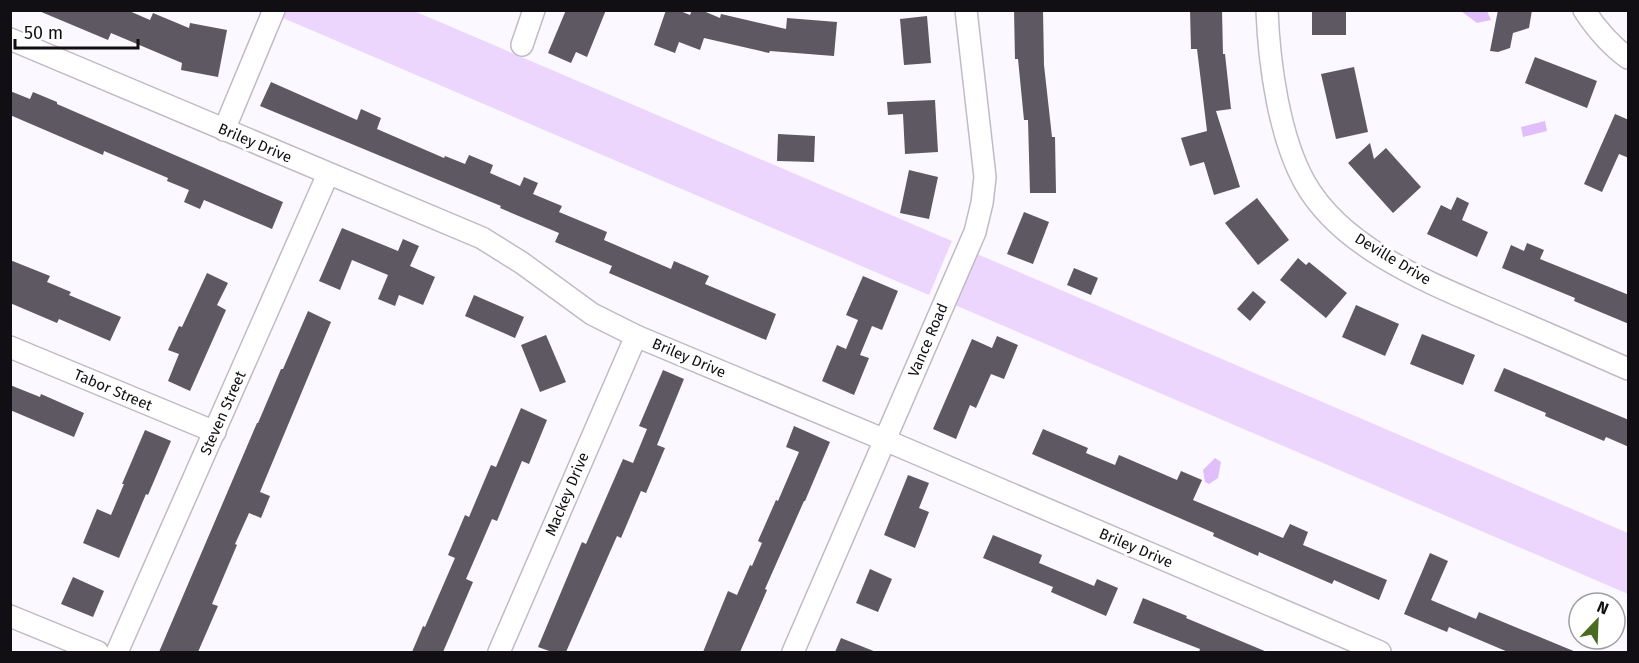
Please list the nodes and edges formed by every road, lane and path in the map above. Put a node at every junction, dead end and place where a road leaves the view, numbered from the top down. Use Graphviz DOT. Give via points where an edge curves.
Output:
graph roads {
  1 [pos="274,10"];
  2 [pos="534,10"];
  3 [pos="966,10"];
  4 [pos="1267,10"];
  5 [pos="1584,10"];
  6 [pos="10,39"];
  7 [pos="522,45"];
  8 [pos="1629,58"];
  9 [pos="224,130"];
  10 [pos="328,174"];
  11 [pos="636,336"];
  12 [pos="10,347"];
  13 [pos="1629,369"];
  14 [pos="215,432"];
  15 [pos="885,440"];
  16 [pos="10,616"];
  17 [pos="98,652"];
  18 [pos="117,652"];
  19 [pos="499,652"];
  20 [pos="793,652"];
  21 [pos="1380,652"];
  1 -- 9 [label="street"];
  2 -- 7 [label="street"];
  3 -- 15 [label="street, Vance Road" via="985,177 982,203 975,232"];
  4 -- 13 [label="street, Deville Drive" via="1268,41 1292,156 1325,210 1372,251 1421,279"];
  5 -- 8 [label="street" via="1600,34"];
  6 -- 9 [label="street, Briley Drive"];
  9 -- 10 [label="street, Briley Drive"];
  10 -- 11 [label="street, Briley Drive" via="482,238 592,314"];
  10 -- 14 [label="street, Steven Street"];
  11 -- 15 [label="street, Briley Drive"];
  11 -- 19 [label="street, Mackey Drive"];
  12 -- 14 [label="street, Tabor Street"];
  14 -- 18 [label="street, Steven Street"];
  15 -- 20 [label="street, Vance Road"];
  15 -- 21 [label="street, Briley Drive"];
  16 -- 17 [label="street"];
}
